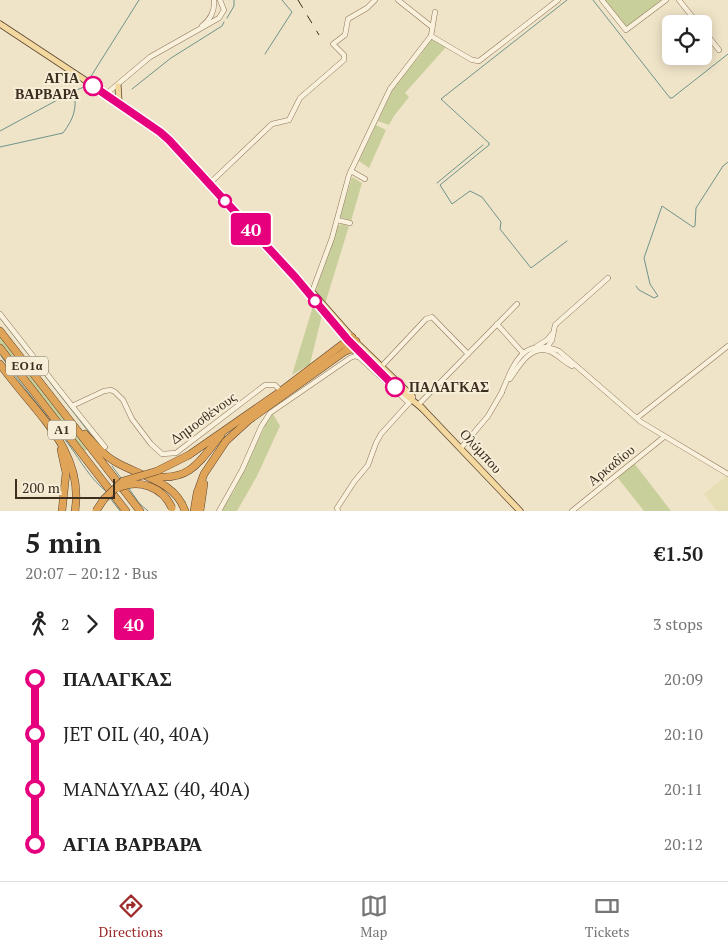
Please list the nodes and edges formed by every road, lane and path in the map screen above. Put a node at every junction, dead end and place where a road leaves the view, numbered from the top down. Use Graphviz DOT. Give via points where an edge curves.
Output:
graph roads {
  1 [pos="214,0"];
  2 [pos="220,0"];
  3 [pos="375,0"];
  4 [pos="398,0"];
  5 [pos="558,0"];
  6 [pos="602,0"];
  7 [pos="666,0"];
  8 [pos="679,0"];
  9 [pos="435,12"];
  10 [pos="691,15"];
  11 [pos="0,24"];
  12 [pos="432,27"];
  13 [pos="196,32"];
  14 [pos="431,36"];
  15 [pos="712,41"];
  16 [pos="719,50"];
  17 [pos="119,84"];
  18 [pos="109,96"];
  19 [pos="119,103"];
  20 [pos="351,171"];
  21 [pos="365,179"];
  22 [pos="209,184"];
  23 [pos="337,220"];
  24 [pos="350,223"];
  25 [pos="608,278"];
  26 [pos="313,296"];
  27 [pos="517,304"];
  28 [pos="0,314"];
  29 [pos="497,324"];
  30 [pos="0,331"];
  31 [pos="550,340"];
  32 [pos="352,341"];
  33 [pos="728,346"];
  34 [pos="534,347"];
  35 [pos="0,348"];
  36 [pos="549,349"];
  37 [pos="358,351"];
  38 [pos="559,351"];
  39 [pos="344,352"];
  40 [pos="523,353"];
  41 [pos="468,354"];
  42 [pos="349,358"];
  43 [pos="0,364"];
  44 [pos="381,367"];
  45 [pos="576,367"];
  46 [pos="281,391"];
  47 [pos="501,394"];
  48 [pos="411,400"];
  49 [pos="54,401"];
  50 [pos="72,406"];
  51 [pos="421,407"];
  52 [pos="637,418"];
  53 [pos="232,424"];
  54 [pos="53,433"];
  55 [pos="664,437"];
  56 [pos="105,447"];
  57 [pos="461,448"];
  58 [pos="212,461"];
  59 [pos="728,474"];
  60 [pos="145,475"];
  61 [pos="113,491"];
  62 [pos="172,510"];
  63 [pos="196,510"];
  64 [pos="62,511"];
  65 [pos="75,511"];
  66 [pos="96,511"];
  67 [pos="126,511"];
  68 [pos="140,511"];
  69 [pos="185,511"];
  70 [pos="219,511"];
  71 [pos="338,511"];
  72 [pos="520,511"];
  73 [pos="572,511"];
  1 -- 13 [label="street" via="211,17"];
  2 -- 13 [label="street" via="224,10 222,16"];
  3 -- 22 [label="street" via="348,19 345,34 333,44 344,55 344,60 300,98 288,120 272,124"];
  4 -- 12 [label="street"];
  5 -- 14 [label="street" via="479,61"];
  6 -- 7 [label="street" via="627,30"];
  8 -- 10 [label="street"];
  9 -- 12 [label="street"];
  11 -- 18 [label="main road"];
  12 -- 14 [label="street"];
  13 -- 17 [label="street" via="140,65"];
  14 -- 20 [label="street" via="390,89"];
  15 -- 16 [label="street"];
  17 -- 18 [label="street"];
  17 -- 19 [label="main road"];
  18 -- 19 [label="main road"];
  19 -- 22 [label="main road" via="169,140"];
  20 -- 21 [label="street"];
  20 -- 23 [label="street"];
  22 -- 26 [label="main road"];
  23 -- 24 [label="street"];
  23 -- 26 [label="street"];
  25 -- 31 [label="street" via="559,321"];
  26 -- 32 [label="main road"];
  27 -- 29 [label="street"];
  28 -- 50 [label="street"];
  29 -- 40 [label="street"];
  29 -- 41 [label="street"];
  30 -- 49 [label="highway, ΕΟ1α"];
  31 -- 34 [label="street"];
  31 -- 36 [label="street"];
  31 -- 38 [label="street"];
  32 -- 37 [label="main road"];
  32 -- 39 [label="highway"];
  32 -- 44 [label="main road"];
  32 -- 46 [label="highway"];
  33 -- 52 [label="street"];
  34 -- 36 [label="street"];
  34 -- 40 [label="street"];
  35 -- 67 [label="highway, Α1"];
  36 -- 38 [label="street"];
  36 -- 45 [label="street"];
  36 -- 47 [label="street" via="531,353 524,359"];
  37 -- 39 [label="highway"];
  37 -- 48 [label="main road"];
  38 -- 45 [label="street"];
  39 -- 42 [label="street"];
  39 -- 58 [label="highway" via="236,431"];
  40 -- 47 [label="street"];
  41 -- 44 [label="street" via="432,317 426,319"];
  41 -- 51 [label="street"];
  42 -- 48 [label="street" via="360,358"];
  42 -- 70 [label="street" via="267,417"];
  43 -- 54 [label="highway"];
  44 -- 48 [label="main road"];
  45 -- 52 [label="street"];
  46 -- 50 [label="street, Δημοσθένους" via="275,385 265,385 179,450 167,455 155,449 132,419 121,396 115,392 104,391"];
  46 -- 53 [label="highway"];
  47 -- 57 [label="street" via="488,416"];
  48 -- 51 [label="main road, Ολύμπου"];
  48 -- 71 [label="street" via="381,434 368,465"];
  49 -- 60 [label="highway" via="107,456"];
  49 -- 68 [label="highway, Α1"];
  50 -- 56 [label="street"];
  51 -- 57 [label="main road, Ολύμπου"];
  52 -- 55 [label="street"];
  53 -- 60 [label="highway" via="189,472 170,478"];
  53 -- 61 [label="highway, bridge" via="188,456 164,468 122,481"];
  54 -- 64 [label="highway" via="61,448 66,473"];
  54 -- 65 [label="highway" via="64,447 74,472"];
  55 -- 59 [label="street"];
  55 -- 73 [label="street, Αρκαδίου"];
  57 -- 72 [label="main road, Ολύμπου"];
  58 -- 63 [label="highway" via="202,500"];
  58 -- 63 [label="highway" via="201,482"];
  60 -- 69 [label="highway" via="170,489"];
  61 -- 62 [label="highway, bridge" via="127,485 144,484 161,493"];
  61 -- 66 [label="highway, bridge"];
}
